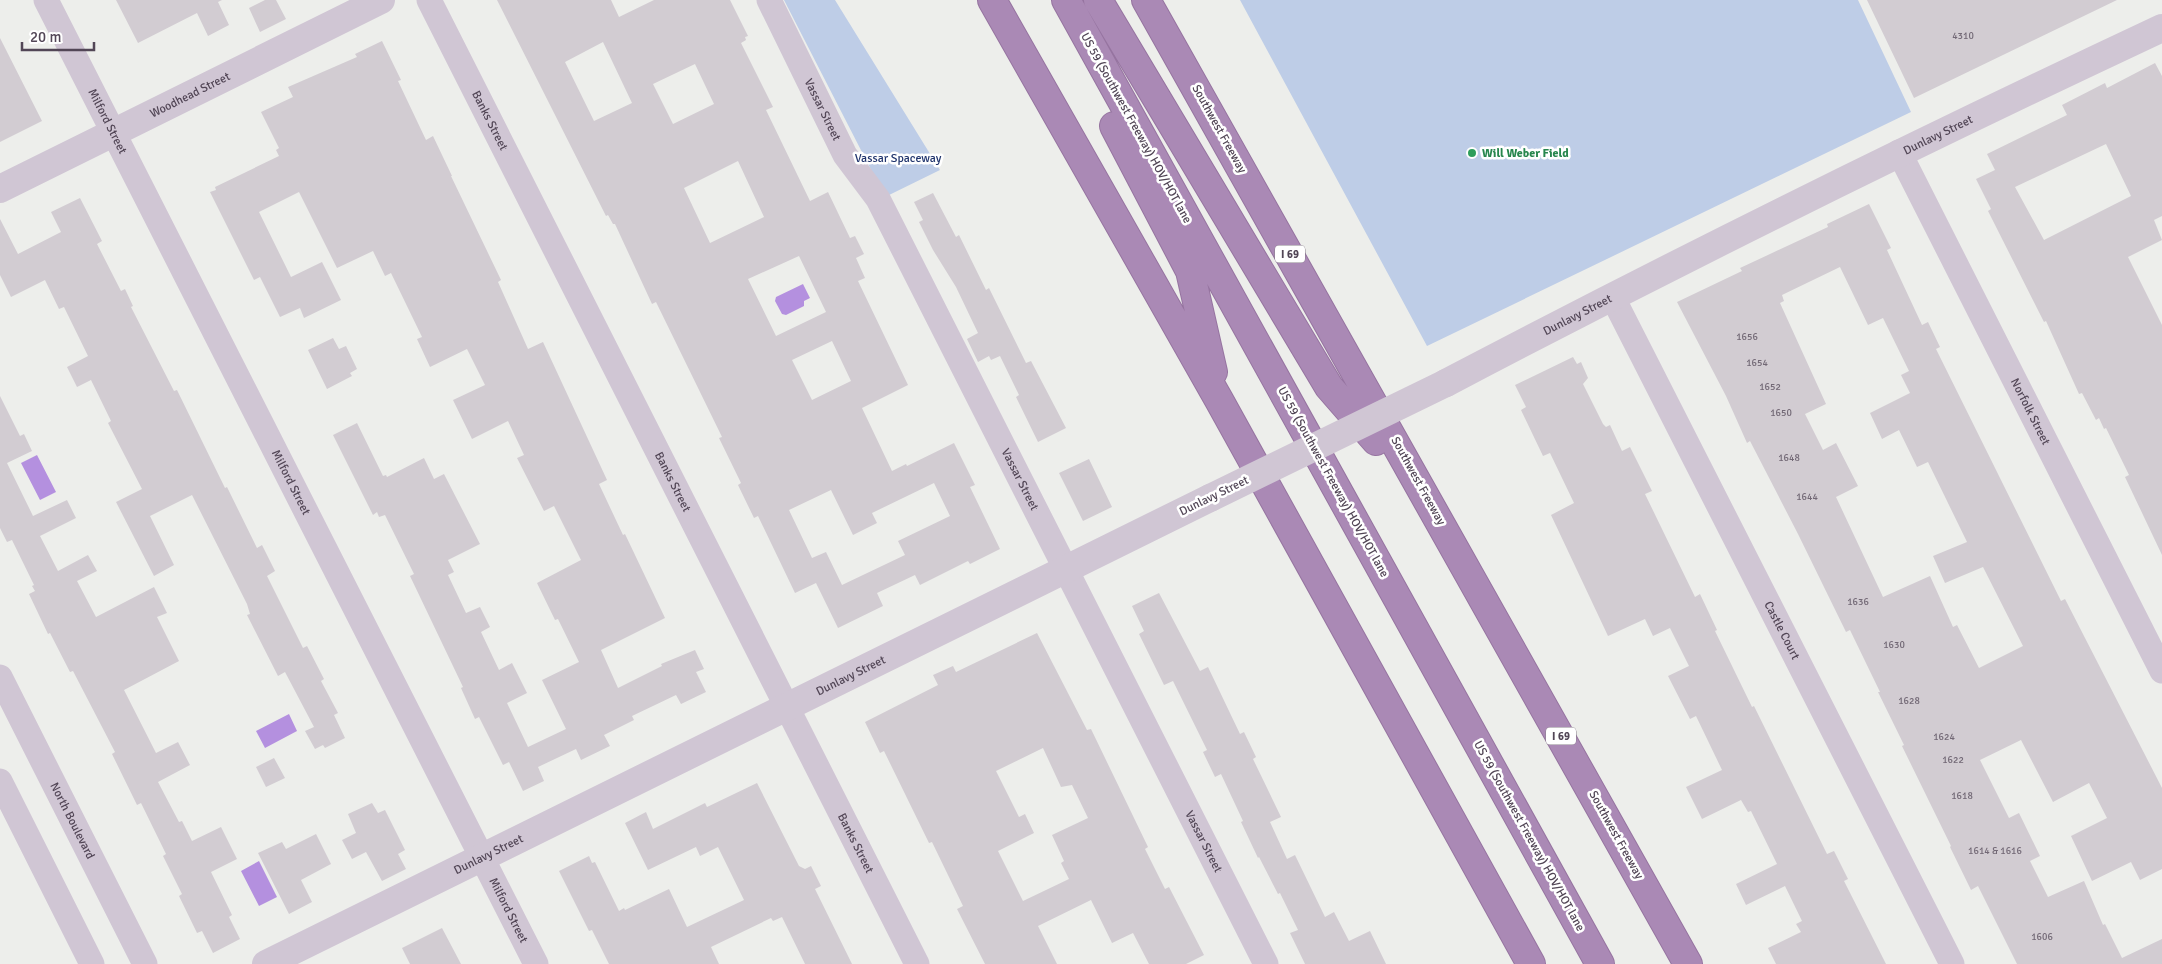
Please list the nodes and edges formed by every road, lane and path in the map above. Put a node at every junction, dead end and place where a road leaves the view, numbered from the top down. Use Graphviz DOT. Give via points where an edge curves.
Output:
graph roads {
  1 [pos="46,0"];
  2 [pos="381,0"];
  3 [pos="429,0"];
  4 [pos="768,0"];
  5 [pos="992,0"];
  6 [pos="1049,0"];
  7 [pos="1066,0"];
  8 [pos="1098,0"];
  9 [pos="1146,0"];
  10 [pos="2162,28"];
  11 [pos="113,132"];
  12 [pos="1899,152"];
  13 [pos="0,189"];
  14 [pos="1612,296"];
  15 [pos="1219,400"];
  16 [pos="1434,508"];
  17 [pos="1065,569"];
  18 [pos="2162,671"];
  19 [pos="0,677"];
  20 [pos="787,706"];
  21 [pos="0,782"];
  22 [pos="482,857"];
  23 [pos="92,964"];
  24 [pos="145,964"];
  25 [pos="266,964"];
  26 [pos="536,964"];
  27 [pos="917,964"];
  28 [pos="1266,964"];
  29 [pos="1532,964"];
  30 [pos="1600,964"];
  31 [pos="1688,964"];
  32 [pos="1952,964"];
  1 -- 11 [label="street, Milford Street"];
  2 -- 11 [label="street, Woodhead Street"];
  3 -- 20 [label="street, Banks Street"];
  4 -- 17 [label="street, Vassar Street" via="845,156 878,199"];
  5 -- 15 [label="highway"];
  6 -- 15 [label="highway" via="1190,271"];
  7 -- 30 [label="highway, US 59 (Southwest Freeway) HOV/HOT lane"];
  8 -- 16 [label="highway" via="1329,387"];
  9 -- 16 [label="highway, Southwest Freeway / I 69"];
  10 -- 12 [label="street, Dunlavy Street"];
  11 -- 13 [label="street, Woodhead Street"];
  11 -- 22 [label="street, Milford Street"];
  12 -- 14 [label="street, Dunlavy Street"];
  12 -- 18 [label="street, Norfolk Street"];
  14 -- 17 [label="street, Dunlavy Street, bridge" via="1446,383"];
  14 -- 32 [label="street, Castle Court"];
  15 -- 29 [label="highway"];
  16 -- 31 [label="highway, Southwest Freeway / I 69"];
  17 -- 20 [label="street, Dunlavy Street"];
  17 -- 28 [label="street, Vassar Street"];
  19 -- 24 [label="street, North Boulevard"];
  20 -- 22 [label="street, Dunlavy Street"];
  20 -- 27 [label="street, Banks Street"];
  21 -- 23 [label="street"];
  22 -- 25 [label="street, Dunlavy Street"];
  22 -- 26 [label="street, Milford Street"];
}
